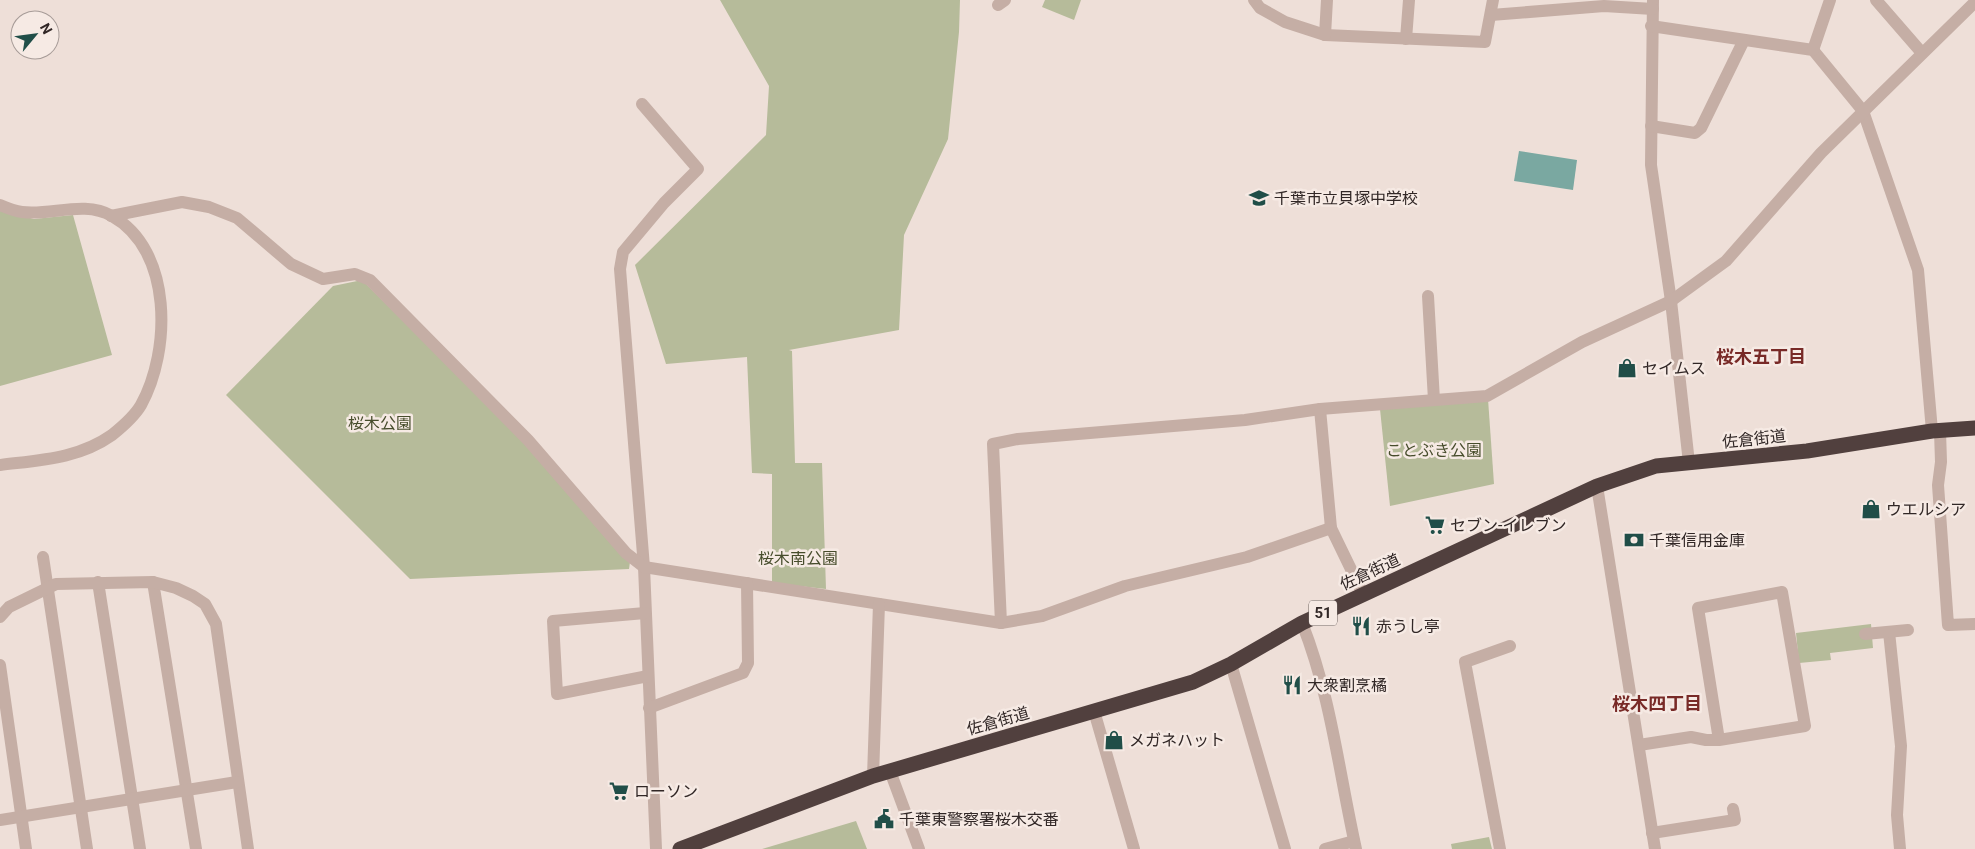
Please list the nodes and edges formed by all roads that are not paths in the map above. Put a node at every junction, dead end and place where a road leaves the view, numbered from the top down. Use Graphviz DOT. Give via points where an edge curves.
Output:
graph roads {
  1 [pos="1254,0"];
  2 [pos="1327,0"];
  3 [pos="1410,0"];
  4 [pos="1493,0"];
  5 [pos="1830,0"];
  6 [pos="1876,0"];
  7 [pos="1975,2"];
  8 [pos="1653,4"];
  9 [pos="1571,5"];
  10 [pos="1491,16"];
  11 [pos="1651,26"];
  12 [pos="1325,35"];
  13 [pos="1406,39"];
  14 [pos="1744,40"];
  15 [pos="1813,50"];
  16 [pos="1922,53"];
  17 [pos="642,104"];
  18 [pos="1863,111"];
  19 [pos="1651,126"];
  20 [pos="0,206"];
  21 [pos="111,216"];
  22 [pos="1428,296"];
  23 [pos="1671,301"];
  24 [pos="1434,400"];
  25 [pos="1320,409"];
  26 [pos="1975,428"];
  27 [pos="1936,431"];
  28 [pos="1689,463"];
  29 [pos="0,465"];
  30 [pos="1597,486"];
  31 [pos="1331,528"];
  32 [pos="43,556"];
  33 [pos="644,567"];
  34 [pos="98,582"];
  35 [pos="153,582"];
  36 [pos="747,583"];
  37 [pos="48,588"];
  38 [pos="1364,594"];
  39 [pos="879,604"];
  40 [pos="646,613"];
  41 [pos="0,617"];
  42 [pos="1001,623"];
  43 [pos="1302,623"];
  44 [pos="1975,624"];
  45 [pos="1908,630"];
  46 [pos="1888,632"];
  47 [pos="1865,634"];
  48 [pos="1510,646"];
  49 [pos="1232,664"];
  50 [pos="0,665"];
  51 [pos="648,676"];
  52 [pos="649,708"];
  53 [pos="1094,712"];
  54 [pos="1718,740"];
  55 [pos="1639,745"];
  56 [pos="890,771"];
  57 [pos="873,776"];
  58 [pos="237,782"];
  59 [pos="186,790"];
  60 [pos="132,799"];
  61 [pos="80,807"];
  62 [pos="21,817"];
  63 [pos="0,820"];
  64 [pos="1735,820"];
  65 [pos="1652,833"];
  66 [pos="1355,845"];
  67 [pos="26,849"];
  68 [pos="87,849"];
  69 [pos="140,849"];
  70 [pos="196,849"];
  71 [pos="248,849"];
  72 [pos="656,849"];
  73 [pos="680,849"];
  74 [pos="919,849"];
  75 [pos="1134,849"];
  76 [pos="1285,849"];
  77 [pos="1325,849"];
  78 [pos="1500,849"];
  79 [pos="1655,849"];
  80 [pos="1900,849"];
  1 -- 12 [label="street" via="1260,8 1286,22"];
  2 -- 12 [label="street"];
  3 -- 13 [label="street"];
  4 -- 10 [label="street"];
  5 -- 15 [label="street"];
  6 -- 16 [label="street"];
  7 -- 16 [label="street"];
  8 -- 9 [label="street"];
  8 -- 11 [label="street"];
  9 -- 10 [label="street"];
  10 -- 13 [label="street" via="1485,42"];
  11 -- 14 [label="street"];
  11 -- 19 [label="street"];
  12 -- 13 [label="street"];
  14 -- 15 [label="street"];
  14 -- 19 [label="street" via="1701,128 1695,133"];
  15 -- 18 [label="street"];
  16 -- 18 [label="street"];
  17 -- 33 [label="street" via="698,169 623,252 620,269"];
  18 -- 23 [label="street" via="1820,152 1726,260"];
  18 -- 27 [label="street" via="1918,270"];
  19 -- 23 [label="street" via="1651,165"];
  20 -- 21 [label="street" via="22,212 85,209"];
  21 -- 29 [label="street" via="129,229 141,244 157,281 162,320 158,351 140,406 127,422 92,446 62,458"];
  21 -- 33 [label="street" via="182,202 209,207 237,218 291,264 324,279 355,274 370,280 528,440 626,553"];
  22 -- 24 [label="street"];
  23 -- 24 [label="street" via="1582,342 1487,396"];
  23 -- 28 [label="street"];
  24 -- 25 [label="street"];
  25 -- 31 [label="street"];
  25 -- 42 [label="street" via="1245,420 1018,439 993,444"];
  26 -- 27 [label="highway, 佐倉街道 / 51"];
  27 -- 28 [label="highway, 佐倉街道 / 51" via="1807,451"];
  27 -- 44 [label="street" via="1941,462 1938,484 1948,625"];
  28 -- 30 [label="highway, 佐倉街道 / 51" via="1638,470"];
  30 -- 38 [label="highway, 佐倉街道 / 51"];
  30 -- 55 [label="street"];
  31 -- 38 [label="street"];
  31 -- 42 [label="street" via="1247,557 1125,586 1042,616"];
  32 -- 37 [label="street"];
  33 -- 36 [label="street"];
  33 -- 40 [label="street"];
  34 -- 35 [label="street"];
  34 -- 37 [label="street" via="56,584"];
  34 -- 60 [label="street"];
  35 -- 58 [label="street" via="176,588 205,604 216,624"];
  35 -- 59 [label="street"];
  36 -- 39 [label="street"];
  36 -- 52 [label="street" via="748,663 743,673"];
  37 -- 41 [label="street" via="9,607"];
  37 -- 61 [label="street"];
  38 -- 43 [label="highway, 佐倉街道 / 51"];
  39 -- 42 [label="street"];
  39 -- 57 [label="street"];
  40 -- 51 [label="street"];
  40 -- 51 [label="street" via="553,621 557,694"];
  43 -- 49 [label="highway, 佐倉街道 / 51"];
  43 -- 66 [label="street" via="1314,653 1334,732"];
  45 -- 46 [label="street"];
  46 -- 47 [label="street"];
  46 -- 80 [label="street" via="1901,746 1897,815"];
  48 -- 78 [label="street" via="1465,662"];
  49 -- 53 [label="highway, 佐倉街道 / 51" via="1193,682"];
  49 -- 76 [label="street"];
  50 -- 62 [label="street"];
  51 -- 52 [label="street"];
  52 -- 72 [label="street"];
  53 -- 56 [label="highway, 佐倉街道 / 51"];
  53 -- 75 [label="street"];
  54 -- 54 [label="street" via="1805,726 1782,592 1698,608"];
  54 -- 55 [label="street" via="1691,737"];
  55 -- 65 [label="street"];
  56 -- 57 [label="highway, 佐倉街道 / 51"];
  56 -- 74 [label="street"];
  57 -- 73 [label="highway, 佐倉街道 / 51"];
  58 -- 59 [label="street"];
  58 -- 71 [label="street"];
  59 -- 60 [label="street"];
  59 -- 70 [label="street"];
  60 -- 61 [label="street"];
  60 -- 69 [label="street"];
  61 -- 62 [label="street"];
  61 -- 68 [label="street"];
  62 -- 63 [label="street"];
  62 -- 67 [label="street"];
  64 -- 65 [label="street"];
  65 -- 79 [label="street"];
  66 -- 77 [label="street"];
}
